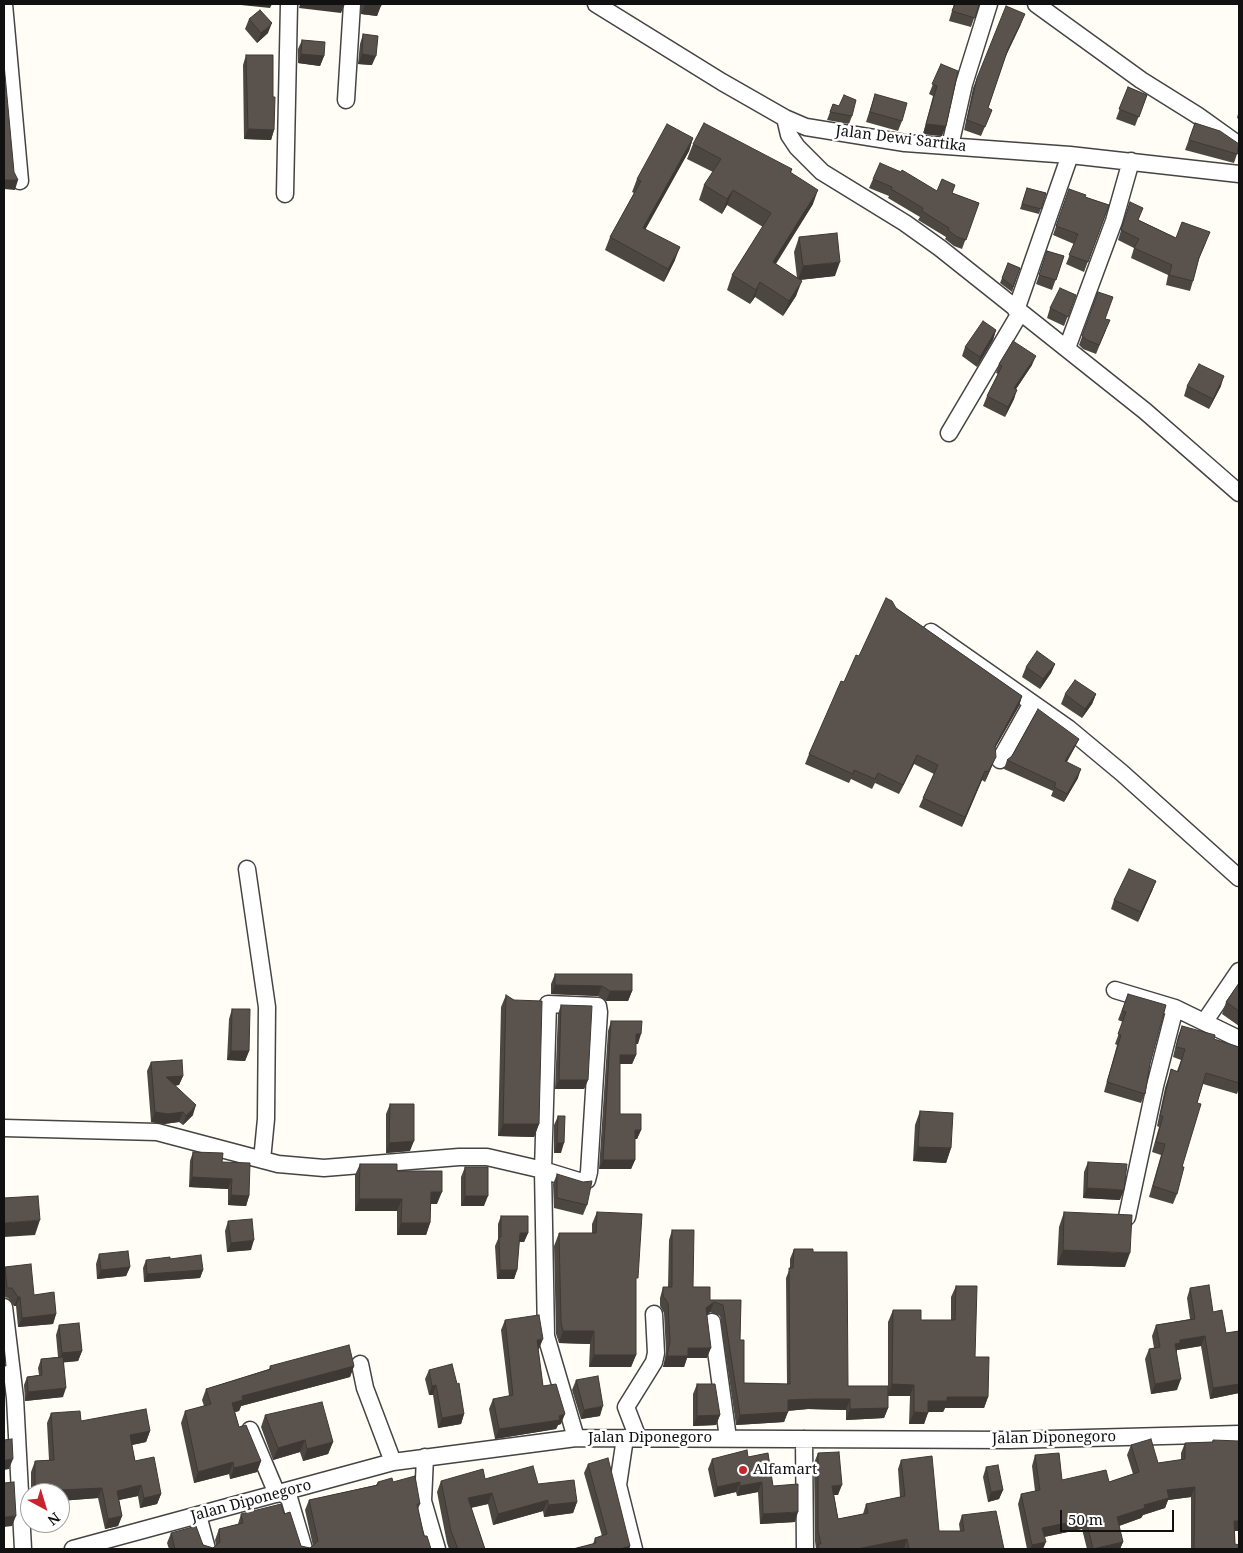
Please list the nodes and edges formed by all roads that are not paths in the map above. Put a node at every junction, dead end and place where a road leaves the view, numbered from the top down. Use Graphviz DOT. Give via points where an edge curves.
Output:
graph roads {
  1 [pos="4,4"];
  2 [pos="289,4"];
  3 [pos="352,4"];
  4 [pos="596,4"];
  5 [pos="989,4"];
  6 [pos="1036,4"];
  7 [pos="346,100"];
  8 [pos="785,118"];
  9 [pos="1239,145"];
  10 [pos="950,146"];
  11 [pos="1070,155"];
  12 [pos="1131,161"];
  13 [pos="1239,174"];
  14 [pos="20,181"];
  15 [pos="285,194"];
  16 [pos="1018,311"];
  17 [pos="1067,348"];
  18 [pos="950,433"];
  19 [pos="1239,493"];
  20 [pos="921,626"];
  21 [pos="1032,703"];
  22 [pos="1000,760"];
  23 [pos="247,869"];
  24 [pos="1239,878"];
  25 [pos="1239,971"];
  26 [pos="1115,990"];
  27 [pos="529,1003"];
  28 [pos="548,1004"];
  29 [pos="1175,1008"];
  30 [pos="1205,1021"];
  31 [pos="1239,1039"];
  32 [pos="4,1128"];
  33 [pos="262,1160"];
  34 [pos="543,1170"];
  35 [pos="1127,1217"];
  36 [pos="4,1307"];
  37 [pos="654,1314"];
  38 [pos="712,1322"];
  39 [pos="360,1364"];
  40 [pos="250,1430"];
  41 [pos="1239,1434"];
  42 [pos="576,1438"];
  43 [pos="631,1438"];
  44 [pos="728,1438"];
  45 [pos="804,1439"];
  46 [pos="426,1457"];
  47 [pos="393,1462"];
  48 [pos="282,1493"];
  49 [pos="198,1515"];
  50 [pos="23,1549"];
  51 [pos="73,1549"];
  52 [pos="207,1549"];
  53 [pos="304,1549"];
  54 [pos="437,1549"];
  55 [pos="634,1549"];
  56 [pos="805,1549"];
  1 -- 14 [label="street"];
  2 -- 15 [label="street"];
  3 -- 7 [label="street"];
  4 -- 8 [label="street, Jalan Dewi Sartika"];
  5 -- 10 [label="street" via="964,84"];
  6 -- 9 [label="street" via="1141,80"];
  8 -- 10 [label="street, Jalan Dewi Sartika" via="806,127 864,138"];
  8 -- 16 [label="street" via="797,147 822,172 924,236"];
  10 -- 11 [label="street, Jalan Dewi Sartika"];
  11 -- 12 [label="street, Jalan Dewi Sartika"];
  11 -- 16 [label="street"];
  12 -- 13 [label="street, Jalan Dewi Sartika"];
  12 -- 17 [label="street" via="1114,221"];
  16 -- 17 [label="street"];
  16 -- 18 [label="street"];
  17 -- 19 [label="street"];
  20 -- 21 [label="street"];
  21 -- 22 [label="street"];
  21 -- 24 [label="street" via="1122,772"];
  23 -- 33 [label="street" via="267,1007 266,1119"];
  25 -- 30 [label="street"];
  26 -- 29 [label="street"];
  27 -- 28 [label="street"];
  28 -- 34 [label="street"];
  28 -- 34 [label="street" via="594,1004 599,1012 587,1180 582,1182"];
  29 -- 30 [label="street"];
  29 -- 35 [label="street"];
  30 -- 31 [label="street"];
  32 -- 33 [label="street" via="157,1132"];
  33 -- 34 [label="street" via="324,1168 487,1157"];
  34 -- 42 [label="street" via="546,1336"];
  36 -- 50 [label="street" via="15,1398"];
  37 -- 43 [label="street" via="654,1362 626,1407"];
  38 -- 44 [label="street"];
  39 -- 47 [label="street" via="365,1388"];
  40 -- 48 [label="street"];
  41 -- 45 [label="street, Jalan Diponegoro" via="1010,1440"];
  42 -- 43 [label="street, Jalan Diponegoro"];
  42 -- 46 [label="street, Jalan Diponegoro"];
  43 -- 44 [label="street, Jalan Diponegoro"];
  43 -- 55 [label="street" via="618,1484"];
  44 -- 45 [label="street, Jalan Diponegoro"];
  45 -- 56 [label="street"];
  46 -- 47 [label="street, Jalan Diponegoro"];
  46 -- 54 [label="street" via="423,1501"];
  47 -- 48 [label="street, Jalan Diponegoro"];
  48 -- 49 [label="street, Jalan Diponegoro"];
  48 -- 53 [label="street"];
  49 -- 51 [label="street, Jalan Diponegoro"];
  49 -- 52 [label="street"];
}
